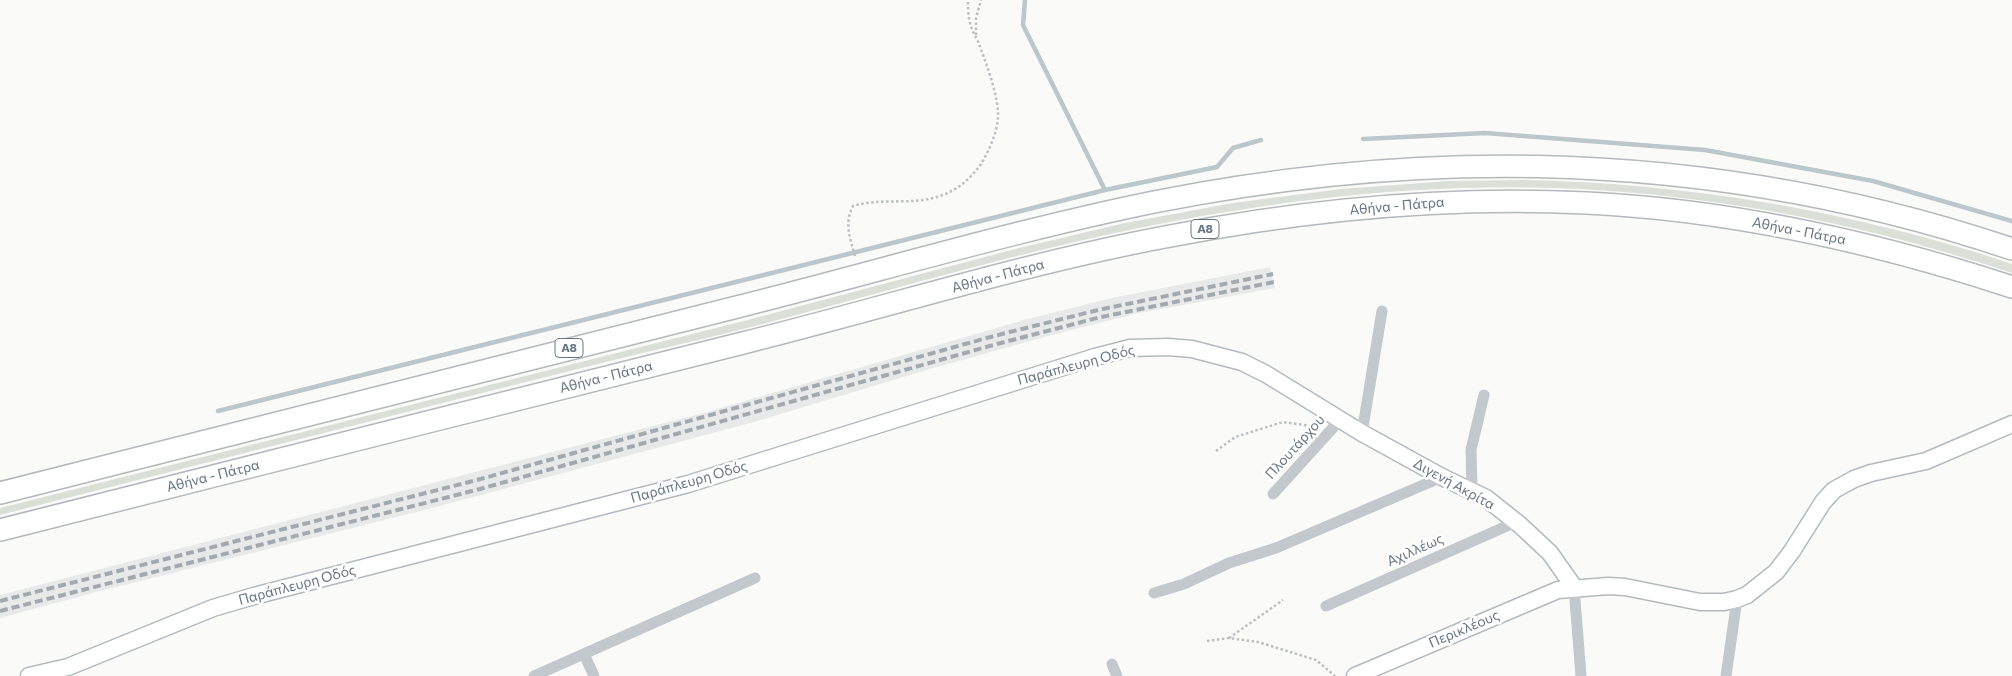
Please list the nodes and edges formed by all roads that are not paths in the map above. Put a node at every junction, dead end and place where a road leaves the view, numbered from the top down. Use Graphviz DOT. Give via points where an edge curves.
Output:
graph roads {
  1 [pos="2012,249"];
  2 [pos="2012,287"];
  3 [pos="1382,311"];
  4 [pos="1484,395"];
  5 [pos="1336,424"];
  6 [pos="2012,424"];
  7 [pos="1362,432"];
  8 [pos="1442,477"];
  9 [pos="1472,490"];
  10 [pos="0,493"];
  11 [pos="1273,494"];
  12 [pos="1516,522"];
  13 [pos="0,530"];
  14 [pos="755,578"];
  15 [pos="1574,587"];
  16 [pos="1154,593"];
  17 [pos="1737,599"];
  18 [pos="1326,606"];
  19 [pos="584,654"];
  20 [pos="1112,664"];
  21 [pos="70,672"];
  22 [pos="29,676"];
  23 [pos="534,676"];
  24 [pos="594,676"];
  25 [pos="1117,676"];
  26 [pos="1356,676"];
  27 [pos="1581,676"];
  28 [pos="1726,676"];
  1 -- 10 [label="highway, Α8" via="1848,204 1776,189 1668,174 1569,166 1505,165 1339,174 1194,195 1052,225"];
  2 -- 13 [label="highway, Αθήνα - Πάτρα / Α8" via="1840,239 1744,220 1664,209 1557,202 1450,202 1270,219 1165,236 1061,259 745,343"];
  3 -- 7 [label="street"];
  4 -- 9 [label="street" via="1471,450"];
  5 -- 7 [label="main road, Διγενή Ακρίτα"];
  5 -- 11 [label="street, Πλουτάρχου"];
  5 -- 21 [label="main road, Παράπλευρη Οδός" via="1266,374 1242,362 1192,348 1130,348 688,484 229,603 178,622"];
  6 -- 17 [label="main road" via="1926,460 1872,473 1834,490 1776,572"];
  7 -- 8 [label="main road, Διγενή Ακρίτα"];
  8 -- 9 [label="main road, Διγενή Ακρίτα"];
  8 -- 16 [label="street" via="1276,548"];
  9 -- 12 [label="main road, Διγενή Ακρίτα"];
  12 -- 15 [label="main road, Διγενή Ακρίτα" via="1550,553"];
  12 -- 18 [label="street, Αχιλλέως"];
  14 -- 19 [label="street"];
  15 -- 17 [label="main road" via="1625,587 1700,602"];
  15 -- 26 [label="main road, Περικλέους" via="1545,594"];
  15 -- 27 [label="street"];
  17 -- 28 [label="street"];
  19 -- 23 [label="street"];
  19 -- 24 [label="street"];
  20 -- 25 [label="street"];
  21 -- 22 [label="main road, Παράπλευρη Οδός"];
}
